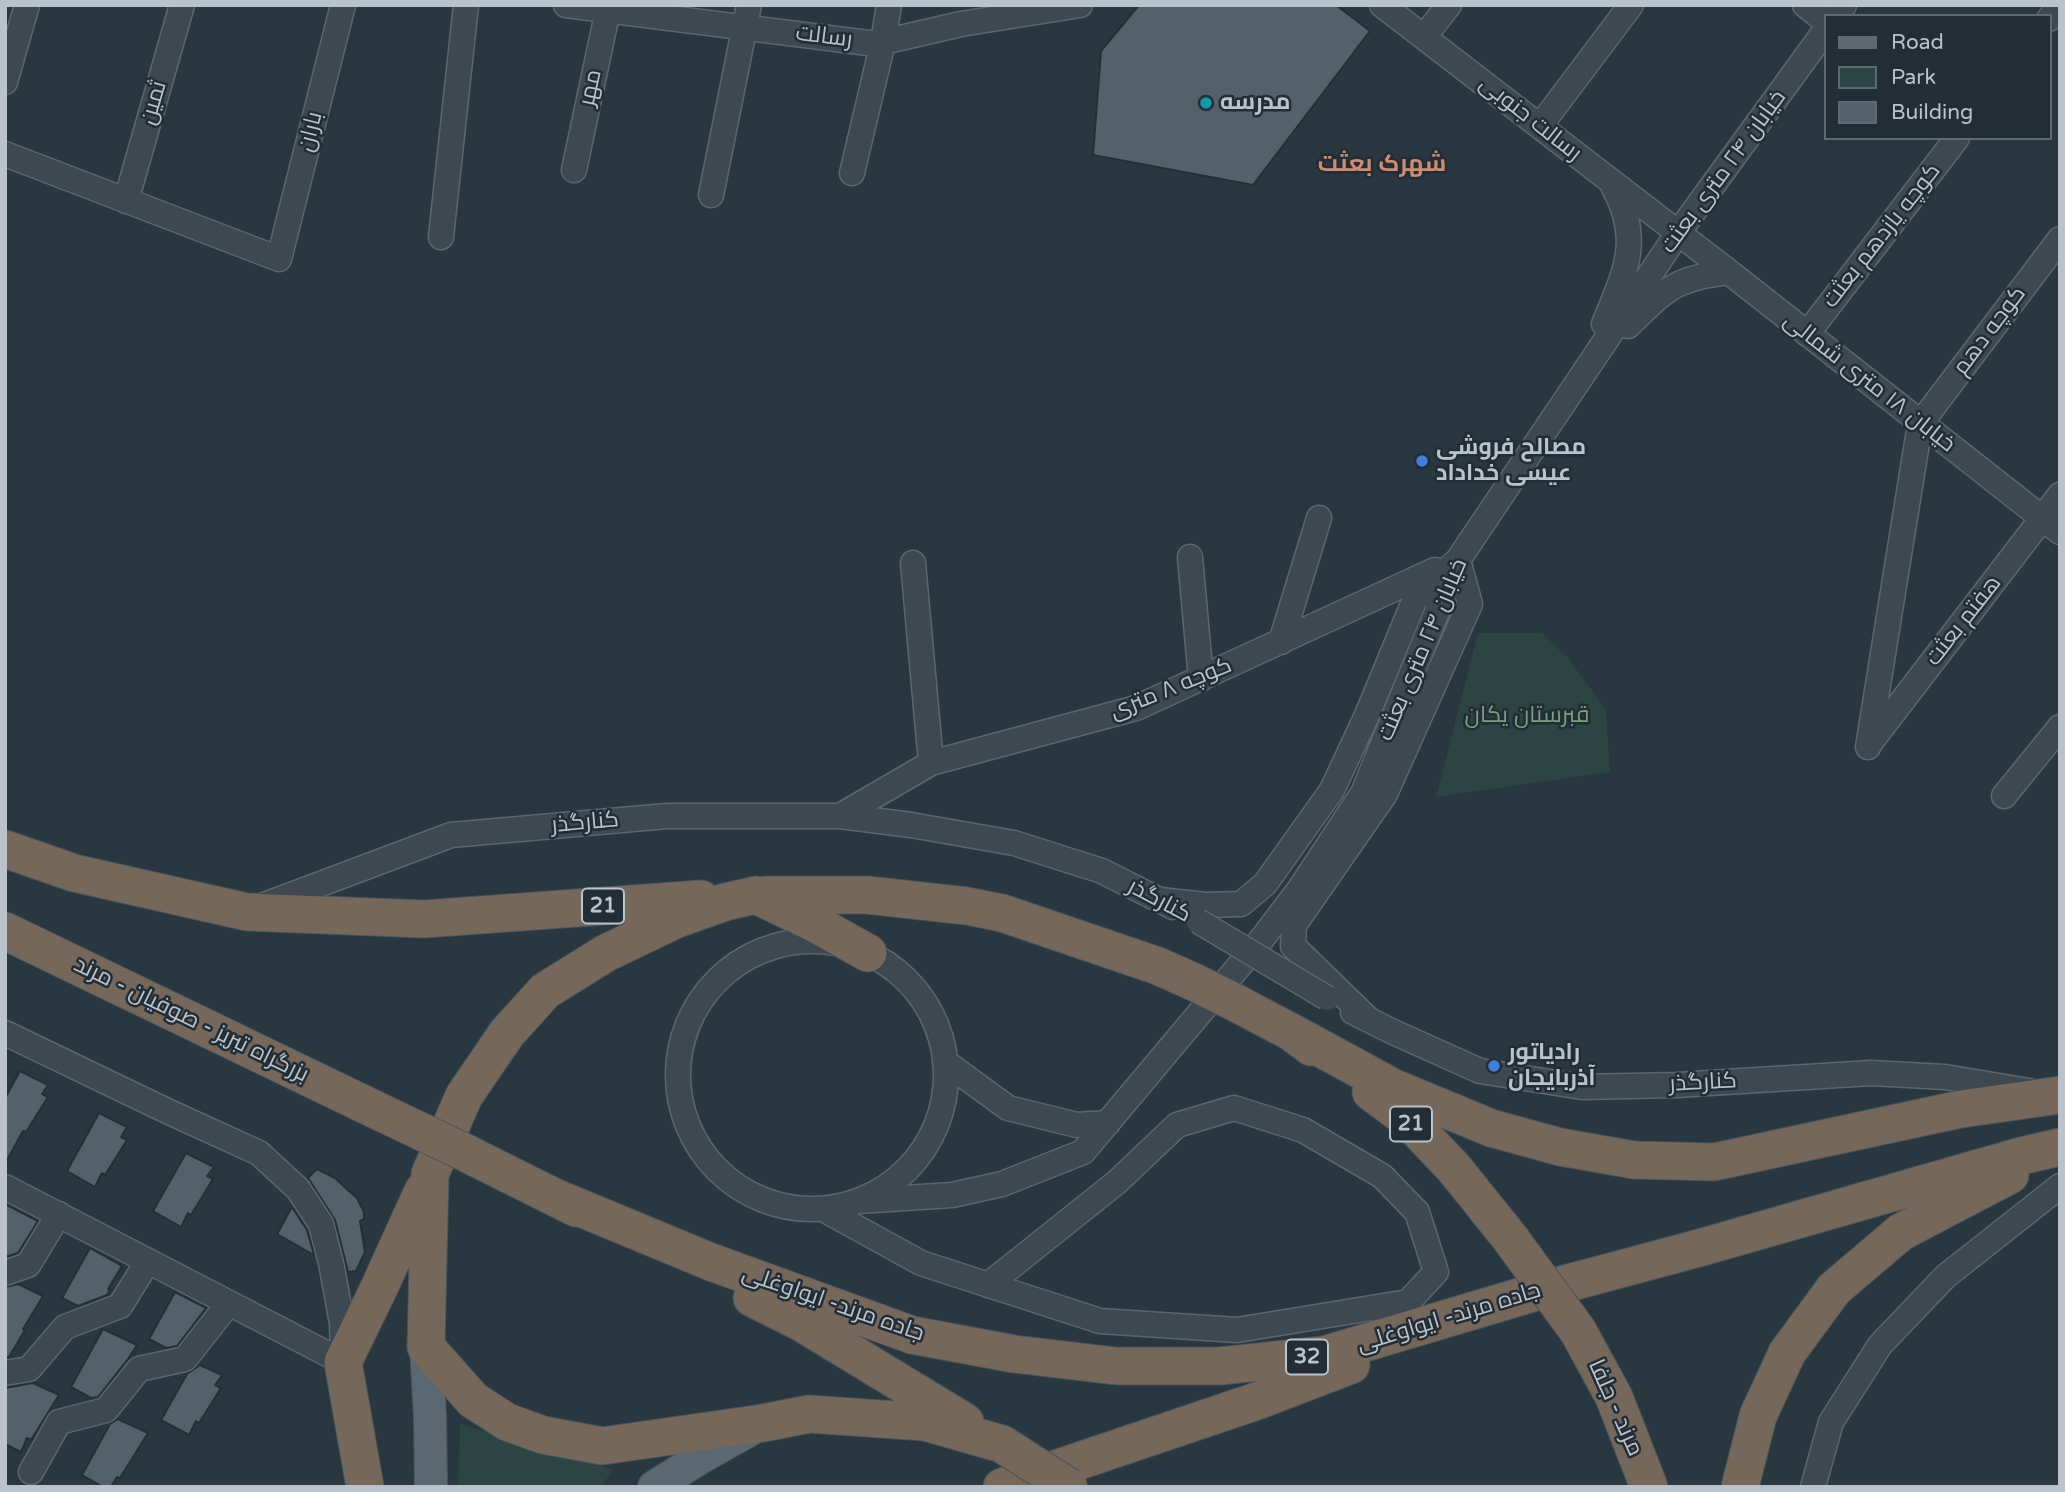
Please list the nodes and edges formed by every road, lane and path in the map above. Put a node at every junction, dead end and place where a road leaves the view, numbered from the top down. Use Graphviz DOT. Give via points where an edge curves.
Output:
graph roads {
  1 [pos="27,5"];
  2 [pos="182,5"];
  3 [pos="343,5"];
  4 [pos="466,5"];
  5 [pos="566,5"];
  6 [pos="889,5"];
  7 [pos="1080,5"];
  8 [pos="1382,5"];
  9 [pos="1449,5"];
  10 [pos="1632,5"];
  11 [pos="1805,5"];
  12 [pos="609,8"];
  13 [pos="747,17"];
  14 [pos="1824,20"];
  15 [pos="1824,32"];
  16 [pos="1424,37"];
  17 [pos="883,42"];
  18 [pos="5,82"];
  19 [pos="1540,126"];
  20 [pos="1956,140"];
  21 [pos="5,154"];
  22 [pos="573,170"];
  23 [pos="852,173"];
  24 [pos="1609,180"];
  25 [pos="712,195"];
  26 [pos="126,201"];
  27 [pos="1678,233"];
  28 [pos="442,237"];
  29 [pos="2060,239"];
  30 [pos="1729,272"];
  31 [pos="1807,334"];
  32 [pos="1592,360"];
  33 [pos="1920,424"];
  34 [pos="2060,495"];
  35 [pos="1319,518"];
  36 [pos="2051,526"];
  37 [pos="1190,557"];
  38 [pos="1458,560"];
  39 [pos="913,564"];
  40 [pos="1281,642"];
  41 [pos="1201,679"];
  42 [pos="2060,727"];
  43 [pos="931,763"];
  44 [pos="2004,796"];
  45 [pos="840,816"];
  46 [pos="5,849"];
  47 [pos="757,895"];
  48 [pos="917,900"];
  49 [pos="1160,900"];
  50 [pos="247,912"];
  51 [pos="5,931"];
  52 [pos="814,936"];
  53 [pos="868,953"];
  54 [pos="1367,1019"];
  55 [pos="5,1032"];
  56 [pos="1291,1032"];
  57 [pos="945,1062"];
  58 [pos="2057,1095"];
  59 [pos="1108,1123"];
  60 [pos="2060,1148"];
  61 [pos="430,1174"];
  62 [pos="2060,1185"];
  63 [pos="5,1187"];
  64 [pos="554,1197"];
  65 [pos="858,1201"];
  66 [pos="823,1209"];
  67 [pos="59,1214"];
  68 [pos="148,1261"];
  69 [pos="5,1273"];
  70 [pos="988,1285"];
  71 [pos="1546,1289"];
  72 [pos="229,1303"];
  73 [pos="426,1347"];
  74 [pos="343,1362"];
  75 [pos="5,1373"];
  76 [pos="1614,1397"];
  77 [pos="763,1423"];
  78 [pos="1002,1444"];
  79 [pos="31,1472"];
  80 [pos="365,1487"];
  81 [pos="431,1487"];
  82 [pos="654,1487"];
  83 [pos="1002,1487"];
  84 [pos="1069,1487"];
  85 [pos="1630,1487"];
  86 [pos="1649,1487"];
  87 [pos="1740,1487"];
  88 [pos="1813,1487"];
  1 -- 18 [label="street"];
  2 -- 26 [label="street, ثمین"];
  3 -- 26 [label="street, باران" via="279,259"];
  4 -- 28 [label="street"];
  5 -- 12 [label="street, رسالت"];
  6 -- 17 [label="street"];
  7 -- 17 [label="street, رسالت"];
  8 -- 16 [label="street, رسالت جنوبی"];
  9 -- 16 [label="street"];
  10 -- 19 [label="street"];
  11 -- 14 [label="street"];
  12 -- 13 [label="street, رسالت"];
  12 -- 22 [label="street, مهر"];
  13 -- 17 [label="street, رسالت" via="869,43"];
  13 -- 25 [label="street"];
  15 -- 27 [label="street, خیابان ۲۴ متری بعثت"];
  16 -- 19 [label="street, رسالت جنوبی"];
  17 -- 23 [label="street"];
  19 -- 24 [label="street, رسالت جنوبی"];
  20 -- 31 [label="street, کوچه یازدهم بعثت"];
  21 -- 26 [label="street"];
  24 -- 27 [label="street, رسالت جنوبی"];
  24 -- 32 [label="street" via="1628,221 1629,243 1623,275"];
  27 -- 30 [label="street, خیابان ۱۸ متری شمالی"];
  27 -- 32 [label="street, خیابان ۲۴ متری بعثت"];
  29 -- 33 [label="street, کوچه دهم"];
  30 -- 31 [label="street, خیابان ۱۸ متری شمالی"];
  30 -- 32 [label="street" via="1672,286"];
  31 -- 33 [label="street, خیابان ۱۸ متری شمالی"];
  32 -- 38 [label="street, خیابان ۲۴ متری بعثت"];
  33 -- 36 [label="street, خیابان ۱۸ متری شمالی"];
  33 -- 36 [label="street, هفتم بعثت" via="1868,747"];
  34 -- 36 [label="street, هفتم بعثت"];
  35 -- 40 [label="street"];
  37 -- 41 [label="street"];
  38 -- 40 [label="street, کوچه ۸ متری"];
  38 -- 49 [label="street" via="1415,599 1332,790 1265,884 1241,904"];
  38 -- 54 [label="street" via="1470,604 1385,794 1294,925 1293,946"];
  38 -- 59 [label="street, خیابان ۲۴ متری بعثت" via="1363,793 1284,910"];
  39 -- 43 [label="street"];
  40 -- 41 [label="street, کوچه ۸ متری"];
  41 -- 43 [label="street, کوچه ۸ متری" via="1136,708"];
  42 -- 44 [label="street"];
  43 -- 45 [label="street, کوچه ۸ متری"];
  45 -- 49 [label="street, کنارگذر" via="1014,843 1102,871"];
  45 -- 50 [label="street, کنارگذر" via="667,816 452,835"];
  46 -- 50 [label="highway, 21" via="74,873"];
  47 -- 48 [label="highway, 21"];
  47 -- 50 [label="highway, 21" via="424,919"];
  47 -- 52 [label="highway"];
  47 -- 61 [label="highway" via="677,919 606,953 545,991 507,1033 464,1096"];
  48 -- 52 [label="highway"];
  48 -- 56 [label="highway, 21, bridge" via="1002,913 1158,966"];
  49 -- 54 [label="street, کنارگذر, bridge"];
  51 -- 64 [label="highway, بزرگراه تبریز - صوفیان - مرند, bridge"];
  52 -- 53 [label="highway"];
  52 -- 66 [label="street" via="765,949 734,965 708,989 690,1019 679,1053 678,1088 685,1122 701,1153 725,1179 755,1198 788,1208"];
  53 -- 57 [label="street" via="898,971 921,997 937,1028"];
  54 -- 58 [label="street, کنارگذر" via="1480,1071 1582,1087 1871,1073 1945,1077"];
  55 -- 74 [label="street" via="259,1153 298,1189 321,1224 342,1323"];
  56 -- 58 [label="highway" via="1392,1087 1491,1128 1634,1160 1714,1163 1961,1109"];
  56 -- 76 [label="highway, مرند - جلفا / 21, bridge" via="1405,1117 1453,1167 1578,1331"];
  57 -- 59 [label="street" via="1008,1108 1077,1125"];
  57 -- 65 [label="street" via="944,1097 933,1131 915,1161 889,1185"];
  59 -- 65 [label="street, خیابان ۲۴ متری بعثت" via="1083,1152 1002,1184 952,1195"];
  60 -- 71 [label="highway, جاده مرند- ایواوغلی / 32"];
  60 -- 87 [label="highway" via="1901,1232 1835,1289 1787,1353 1758,1416"];
  61 -- 73 [label="highway"];
  61 -- 74 [label="highway"];
  62 -- 88 [label="street" via="1946,1276 1880,1345 1830,1422"];
  63 -- 67 [label="street"];
  64 -- 71 [label="highway, جاده مرند- ایواوغلی / 32" via="711,1262 912,1335 1116,1366 1220,1366 1324,1355"];
  64 -- 78 [label="highway" via="802,1323"];
  65 -- 66 [label="street"];
  66 -- 70 [label="street" via="921,1263"];
  67 -- 68 [label="street"];
  67 -- 69 [label="street" via="28,1265"];
  68 -- 72 [label="street"];
  68 -- 75 [label="street" via="120,1306 65,1327 29,1369"];
  70 -- 70 [label="street" via="1100,1321 1237,1330 1408,1302 1436,1272 1417,1212 1382,1176 1303,1130 1234,1108 1177,1125 1117,1182"];
  71 -- 83 [label="highway" via="1257,1401"];
  72 -- 74 [label="street"];
  72 -- 79 [label="street" via="185,1359 139,1369 106,1410 59,1422"];
  73 -- 77 [label="highway" via="473,1400 507,1422 543,1435 602,1446"];
  73 -- 81 [label="main road"];
  74 -- 80 [label="highway"];
  76 -- 85 [label="highway"];
  76 -- 86 [label="highway, مرند - جلفا / 21"];
  77 -- 78 [label="highway" via="809,1414 925,1422"];
  77 -- 82 [label="main road"];
  78 -- 84 [label="highway, bridge"];
}
